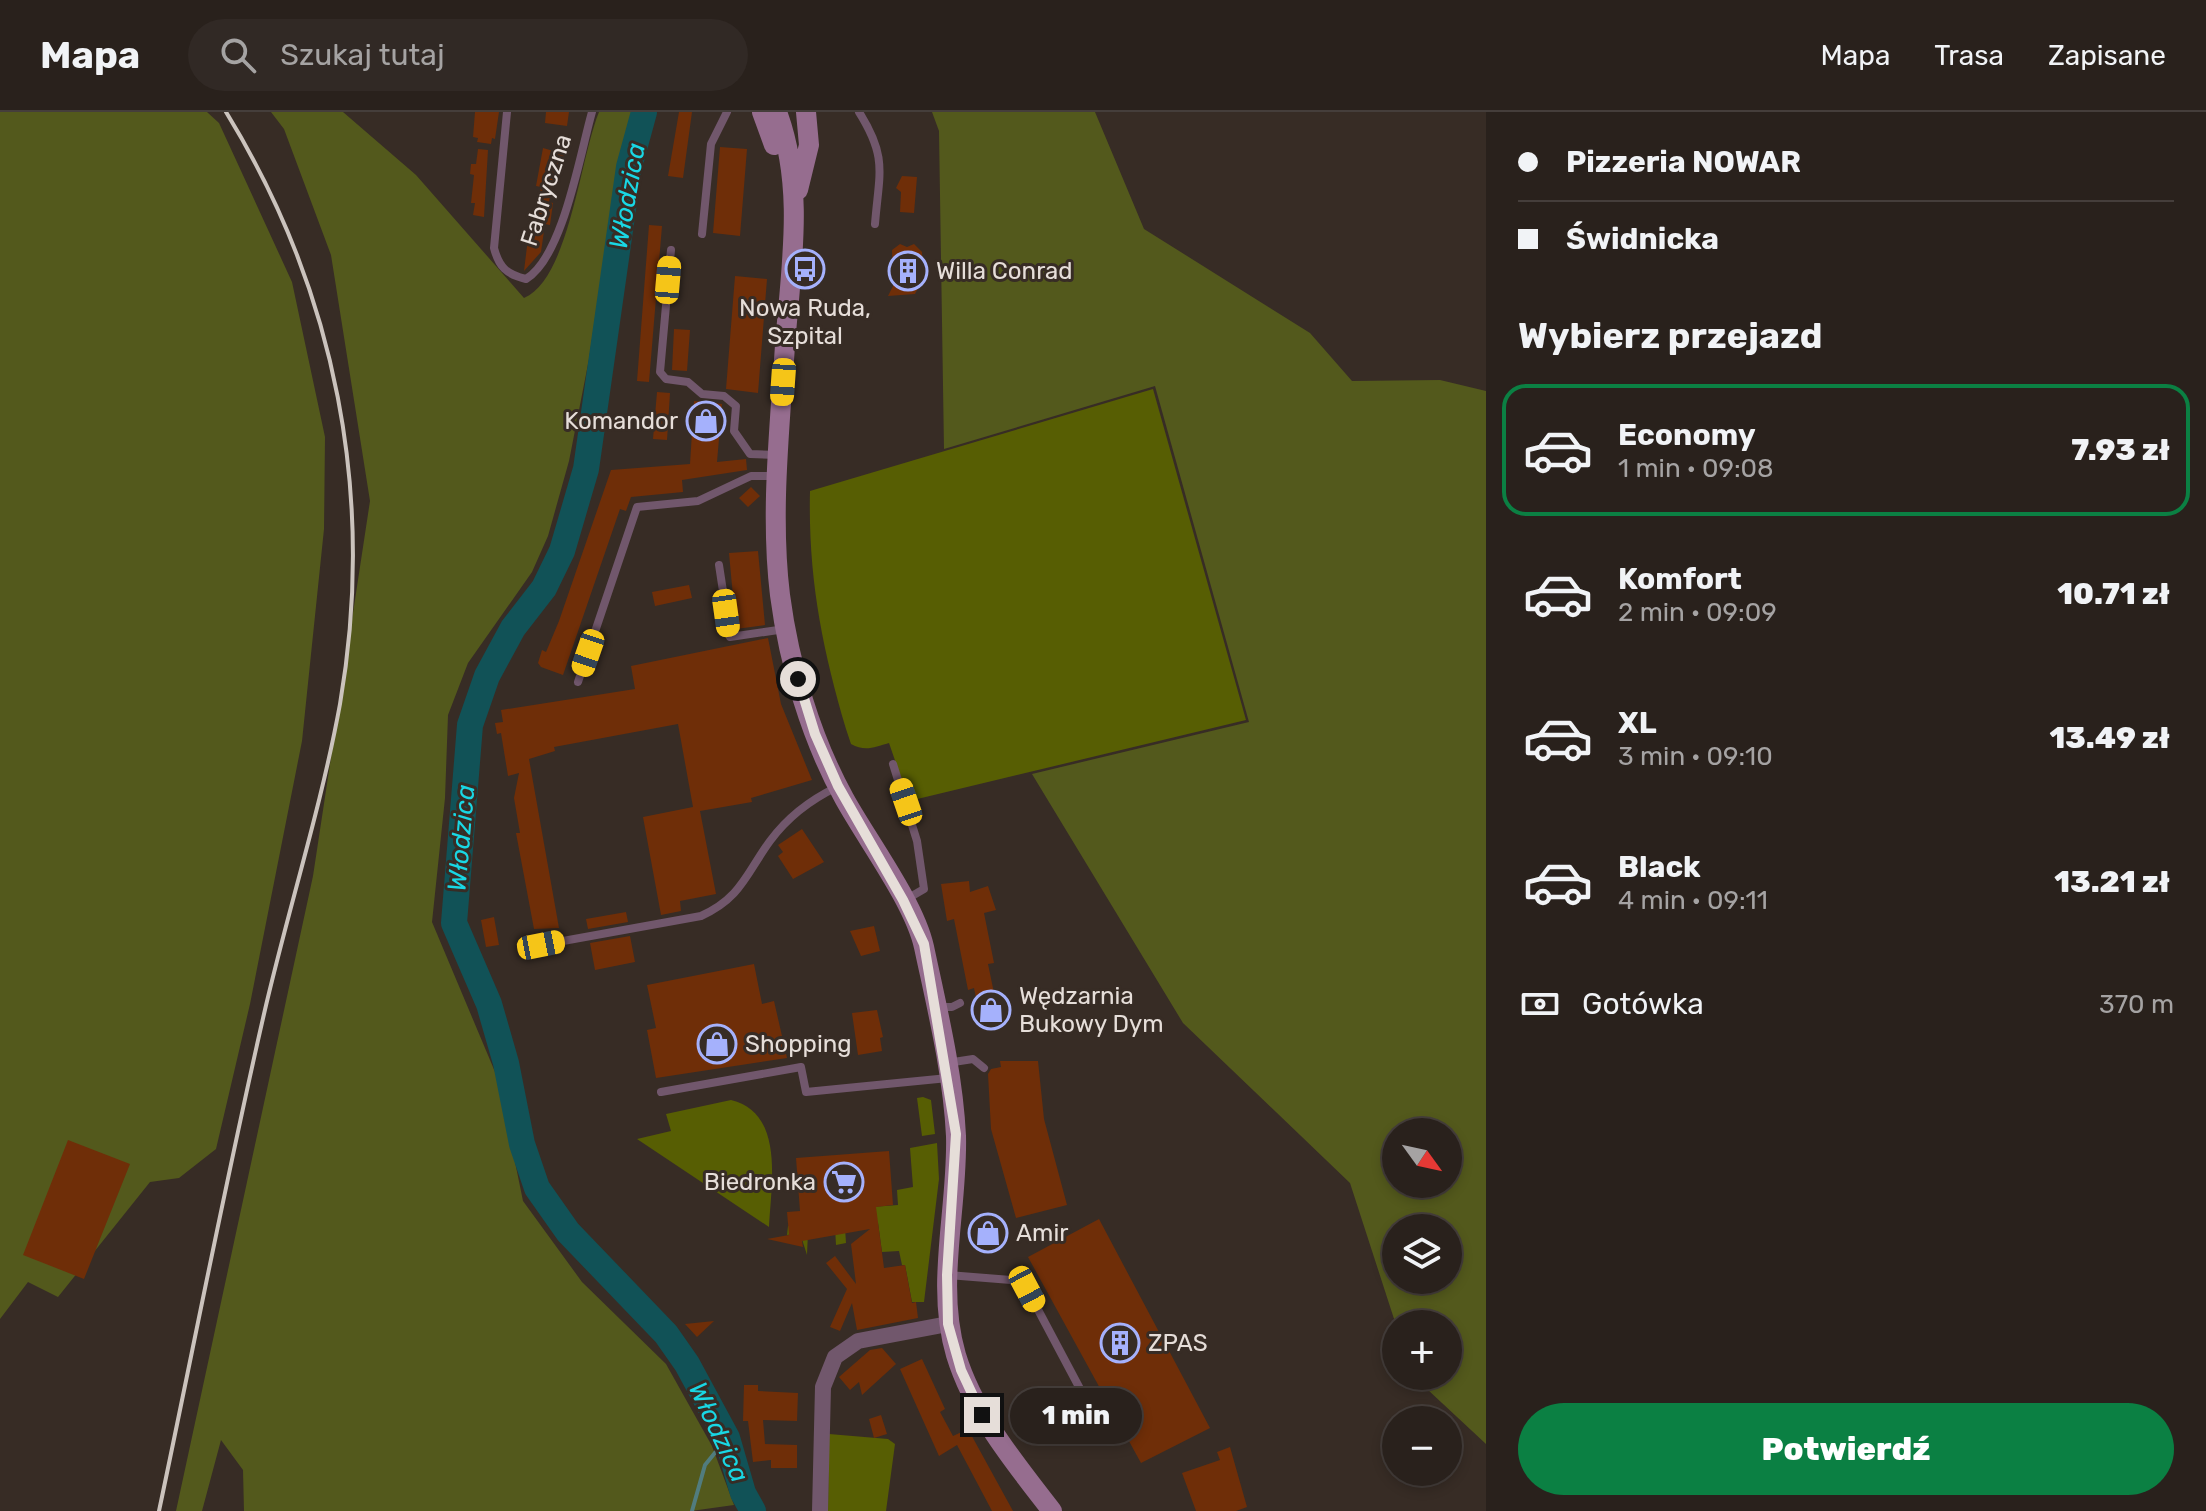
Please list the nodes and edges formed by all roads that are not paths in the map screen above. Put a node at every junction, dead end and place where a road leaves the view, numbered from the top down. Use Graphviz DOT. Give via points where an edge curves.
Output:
graph roads {
  1 [pos="507,112"];
  2 [pos="592,112"];
  3 [pos="727,112"];
  4 [pos="762,112"];
  5 [pos="777,112"];
  6 [pos="806,112"];
  7 [pos="859,112"];
  8 [pos="795,202"];
  9 [pos="875,224"];
  10 [pos="702,234"];
  11 [pos="792,239"];
  12 [pos="671,250"];
  13 [pos="779,455"];
  14 [pos="778,476"];
  15 [pos="719,565"];
  16 [pos="786,629"];
  17 [pos="578,682"];
  18 [pos="893,764"];
  19 [pos="838,786"];
  20 [pos="903,900"];
  21 [pos="541,945"];
  22 [pos="960,1003"];
  23 [pos="936,1007"];
  24 [pos="984,1068"];
  25 [pos="948,1070"];
  26 [pos="661,1092"];
  27 [pos="947,1275"];
  28 [pos="948,1324"];
  29 [pos="1095,1417"];
  30 [pos="820,1511"];
  31 [pos="1051,1511"];
  1 -- 2 [label="lane, Fabryczna" via="494,248 499,265 526,279 538,273 555,242"];
  3 -- 10 [label="lane" via="711,144"];
  4 -- 11 [label="street" via="780,163"];
  5 -- 8 [label="street" via="787,141"];
  6 -- 8 [label="street" via="809,145"];
  7 -- 9 [label="lane" via="880,154"];
  8 -- 11 [label="street"];
  11 -- 13 [label="street"];
  12 -- 13 [label="lane" via="660,372 666,379 688,382 702,394 724,396 736,406 734,431 750,454"];
  13 -- 14 [label="street"];
  14 -- 16 [label="street" via="780,593"];
  14 -- 17 [label="lane" via="751,476 698,501 637,507"];
  15 -- 16 [label="lane" via="730,637"];
  16 -- 19 [label="street" via="815,734"];
  18 -- 20 [label="lane" via="917,841 924,889"];
  19 -- 20 [label="street"];
  19 -- 21 [label="lane" via="781,827 732,898 718,908 701,916"];
  20 -- 23 [label="street" via="924,944"];
  22 -- 23 [label="lane"];
  23 -- 25 [label="street"];
  24 -- 25 [label="lane" via="973,1059"];
  25 -- 26 [label="lane" via="806,1092 801,1067"];
  25 -- 27 [label="street" via="956,1146"];
  27 -- 28 [label="street"];
  27 -- 29 [label="lane" via="1011,1280 1027,1289"];
  28 -- 30 [label="street" via="858,1341 835,1357 823,1387"];
  28 -- 31 [label="street" via="982,1415"];
}
